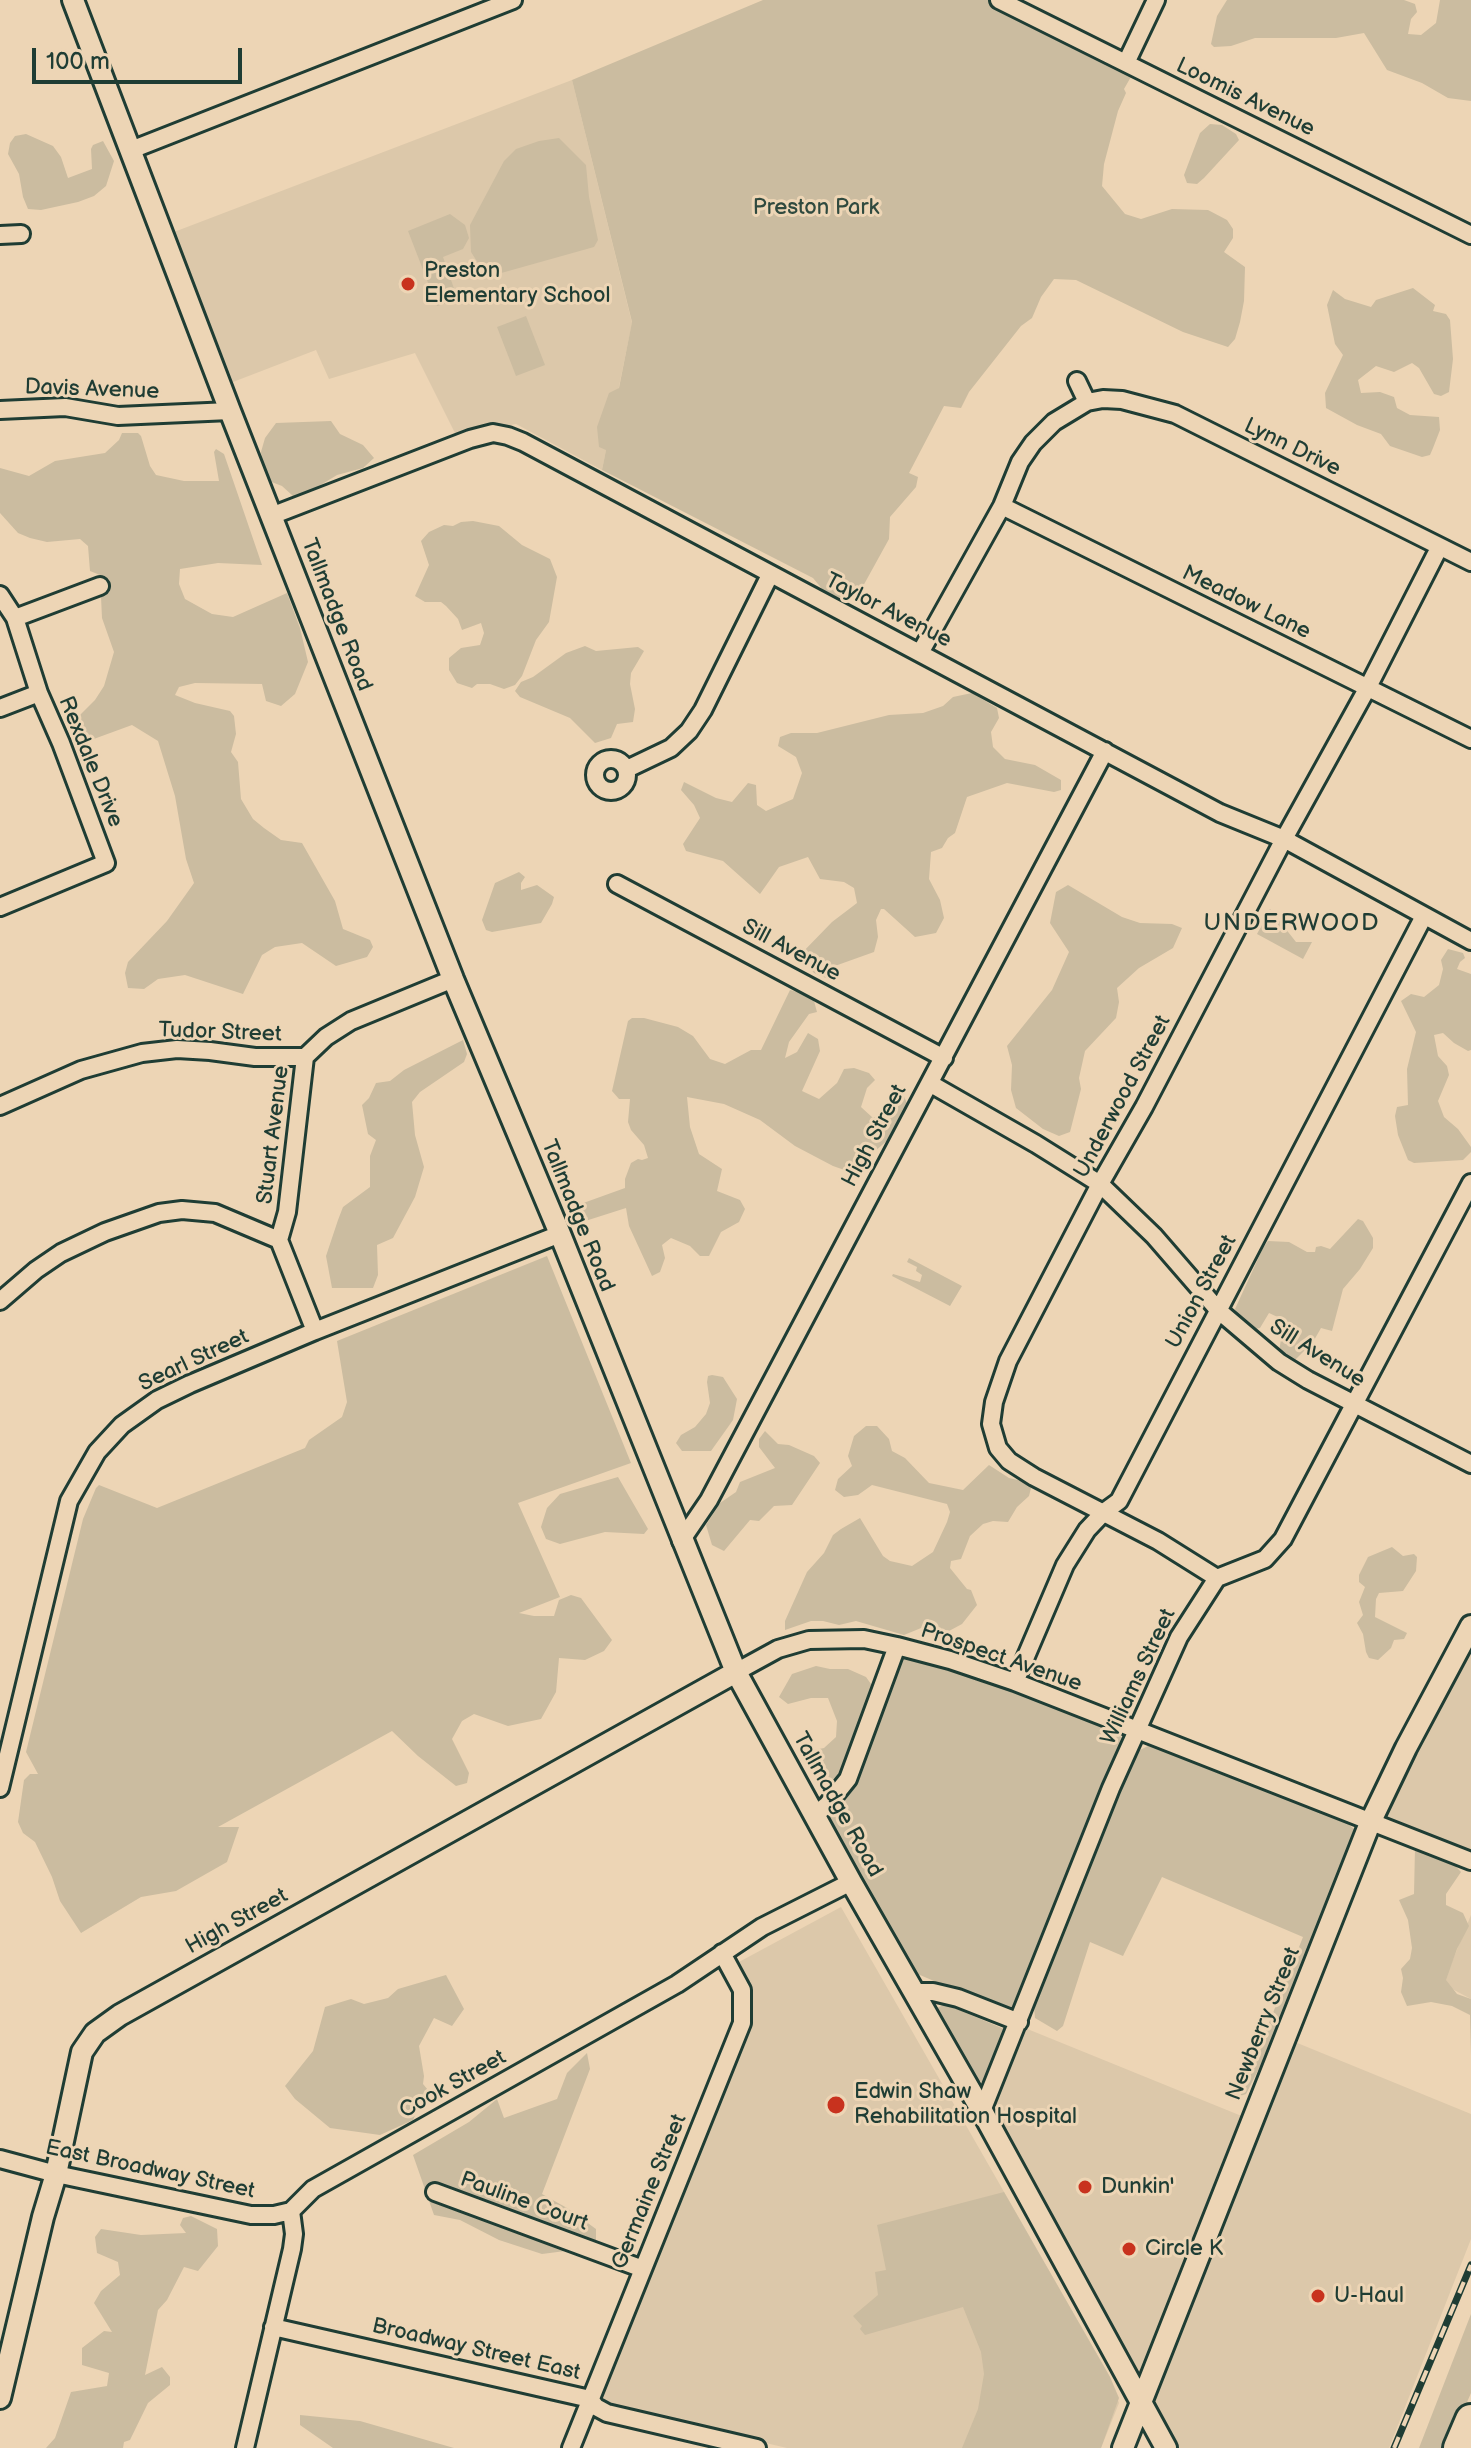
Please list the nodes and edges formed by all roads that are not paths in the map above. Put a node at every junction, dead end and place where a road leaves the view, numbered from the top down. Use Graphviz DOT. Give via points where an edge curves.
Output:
graph roads {
  1 [pos="73,0"];
  2 [pos="513,0"];
  3 [pos="999,0"];
  4 [pos="1156,0"];
  5 [pos="1126,63"];
  6 [pos="131,150"];
  7 [pos="21,234"];
  8 [pos="0,235"];
  9 [pos="1471,235"];
  10 [pos="1077,381"];
  11 [pos="1087,402"];
  12 [pos="0,410"];
  13 [pos="230,411"];
  14 [pos="1002,506"];
  15 [pos="271,516"];
  16 [pos="1439,548"];
  17 [pos="1471,562"];
  18 [pos="770,575"];
  19 [pos="100,586"];
  20 [pos="0,595"];
  21 [pos="15,618"];
  22 [pos="920,653"];
  23 [pos="1368,687"];
  24 [pos="39,693"];
  25 [pos="0,708"];
  26 [pos="1471,739"];
  27 [pos="1105,751"];
  28 [pos="627,769"];
  29 [pos="1284,839"];
  30 [pos="617,884"];
  31 [pos="0,907"];
  32 [pos="1424,916"];
  33 [pos="1471,941"];
  34 [pos="453,979"];
  35 [pos="305,1057"];
  36 [pos="944,1058"];
  37 [pos="931,1084"];
  38 [pos="0,1106"];
  39 [pos="1471,1183"];
  40 [pos="1100,1184"];
  41 [pos="560,1234"];
  42 [pos="279,1240"];
  43 [pos="0,1301"];
  44 [pos="1219,1311"];
  45 [pos="315,1331"];
  46 [pos="1356,1405"];
  47 [pos="1471,1464"];
  48 [pos="1104,1512"];
  49 [pos="681,1541"];
  50 [pos="1217,1578"];
  51 [pos="1471,1626"];
  52 [pos="897,1646"];
  53 [pos="736,1672"];
  54 [pos="1015,1682"];
  55 [pos="1138,1732"];
  56 [pos="0,1788"];
  57 [pos="816,1814"];
  58 [pos="1370,1823"];
  59 [pos="1471,1861"];
  60 [pos="851,1882"];
  61 [pos="722,1953"];
  62 [pos="916,1992"];
  63 [pos="1019,2022"];
  64 [pos="982,2111"];
  65 [pos="0,2159"];
  66 [pos="56,2174"];
  67 [pos="435,2192"];
  68 [pos="291,2211"];
  69 [pos="643,2269"];
  70 [pos="273,2327"];
  71 [pos="0,2398"];
  72 [pos="590,2399"];
  73 [pos="1141,2401"];
  74 [pos="1471,2420"];
  75 [pos="245,2448"];
  76 [pos="571,2448"];
  77 [pos="757,2448"];
  78 [pos="1123,2448"];
  79 [pos="1166,2448"];
  80 [pos="1459,2448"];
  1 -- 6 [label="street, Tallmadge Road"];
  2 -- 6 [label="street"];
  3 -- 5 [label="street, Loomis Avenue"];
  4 -- 5 [label="street"];
  5 -- 9 [label="street, Loomis Avenue"];
  6 -- 13 [label="street, Tallmadge Road"];
  7 -- 8 [label="street"];
  10 -- 11 [label="street"];
  11 -- 14 [label="street" via="1054,422 1033,443"];
  11 -- 16 [label="street, Lynn Drive" via="1122,400 1175,414"];
  12 -- 13 [label="street, Davis Avenue" via="65,407 118,416"];
  13 -- 15 [label="street, Tallmadge Road"];
  14 -- 22 [label="street"];
  14 -- 23 [label="street, Meadow Lane"];
  15 -- 18 [label="street, Taylor Avenue" via="493,433 523,442"];
  15 -- 34 [label="street, Tallmadge Road"];
  16 -- 17 [label="street, Lynn Drive"];
  16 -- 23 [label="street, Underwood Street"];
  18 -- 22 [label="street, Taylor Avenue"];
  18 -- 28 [label="street" via="689,731 671,748"];
  19 -- 21 [label="street"];
  20 -- 21 [label="street, Rexdale Drive"];
  21 -- 24 [label="street, Rexdale Drive"];
  22 -- 27 [label="street, Taylor Avenue"];
  23 -- 26 [label="street, Meadow Lane"];
  23 -- 29 [label="street, Underwood Street"];
  24 -- 25 [label="street"];
  24 -- 31 [label="street, Rexdale Drive" via="106,863"];
  27 -- 29 [label="street, Taylor Avenue" via="1220,813"];
  27 -- 36 [label="street, High Street"];
  29 -- 32 [label="street, Taylor Avenue"];
  29 -- 40 [label="street, Underwood Street"];
  30 -- 36 [label="street, Sill Avenue"];
  32 -- 33 [label="street, Taylor Avenue"];
  32 -- 44 [label="street, Union Street"];
  34 -- 35 [label="street, Stuart Avenue" via="351,1021"];
  34 -- 41 [label="street, Tallmadge Road"];
  35 -- 38 [label="street, Tudor Street" via="194,1050 142,1053 81,1070"];
  35 -- 42 [label="street, Stuart Avenue"];
  36 -- 37 [label="street, High Street"];
  37 -- 40 [label="street, Sill Avenue"];
  37 -- 49 [label="street, High Street" via="709,1500"];
  39 -- 46 [label="street"];
  40 -- 44 [label="street, Sill Avenue"];
  40 -- 48 [label="street, Underwood Street" via="1008,1361 991,1424 998,1448 1009,1461"];
  41 -- 45 [label="street, Searl Street"];
  41 -- 49 [label="street, Tallmadge Road"];
  42 -- 43 [label="street" via="215,1213 159,1213 61,1253"];
  42 -- 45 [label="street"];
  44 -- 46 [label="street, Sill Avenue" via="1279,1362"];
  44 -- 48 [label="street, Union Street" via="1119,1501"];
  45 -- 56 [label="street, Searl Street" via="157,1400 122,1425 97,1452 78,1481 63,1522"];
  46 -- 47 [label="street, Sill Avenue"];
  46 -- 50 [label="street" via="1276,1549 1265,1559"];
  48 -- 50 [label="street, Underwood Street"];
  48 -- 54 [label="street, Union Street" via="1065,1565"];
  49 -- 53 [label="street, Tallmadge Road"];
  50 -- 55 [label="street, Williams Street" via="1179,1637"];
  51 -- 58 [label="street, Newberry Street"];
  52 -- 53 [label="street, Prospect Avenue" via="864,1639 809,1640 778,1649"];
  52 -- 54 [label="street, Prospect Avenue"];
  52 -- 57 [label="street" via="848,1779"];
  53 -- 57 [label="street, Tallmadge Road"];
  53 -- 66 [label="street, High Street" via="105,2024 82,2052"];
  54 -- 55 [label="street, Prospect Avenue"];
  55 -- 58 [label="street, Prospect Avenue"];
  55 -- 63 [label="street, Williams Street"];
  57 -- 60 [label="street, Tallmadge Road"];
  58 -- 59 [label="street, Prospect Avenue"];
  58 -- 73 [label="street, Newberry Street"];
  60 -- 61 [label="street, Cook Street"];
  60 -- 62 [label="street, Tallmadge Road"];
  61 -- 68 [label="street, Cook Street" via="677,1984 313,2189"];
  61 -- 69 [label="street, Germaine Street" via="742,1990 742,2023"];
  62 -- 63 [label="street" via="958,1998"];
  62 -- 64 [label="street, Tallmadge Road"];
  63 -- 64 [label="street, Williams Street"];
  64 -- 73 [label="street, Tallmadge Road"];
  65 -- 66 [label="street, East Broadway Street"];
  66 -- 68 [label="street, East Broadway Street" via="251,2215"];
  66 -- 71 [label="street, High Street"];
  67 -- 69 [label="street, Pauline Court"];
  68 -- 70 [label="street" via="292,2249"];
  69 -- 72 [label="street, Germaine Street"];
  70 -- 72 [label="street, Broadway Street East"];
  70 -- 75 [label="street"];
  72 -- 76 [label="street, Germaine Street"];
  72 -- 77 [label="street, Broadway Street East" via="607,2413"];
  73 -- 78 [label="street, Newberry Street"];
  73 -- 79 [label="street, Tallmadge Road"];
  74 -- 80 [label="highway"];
}
